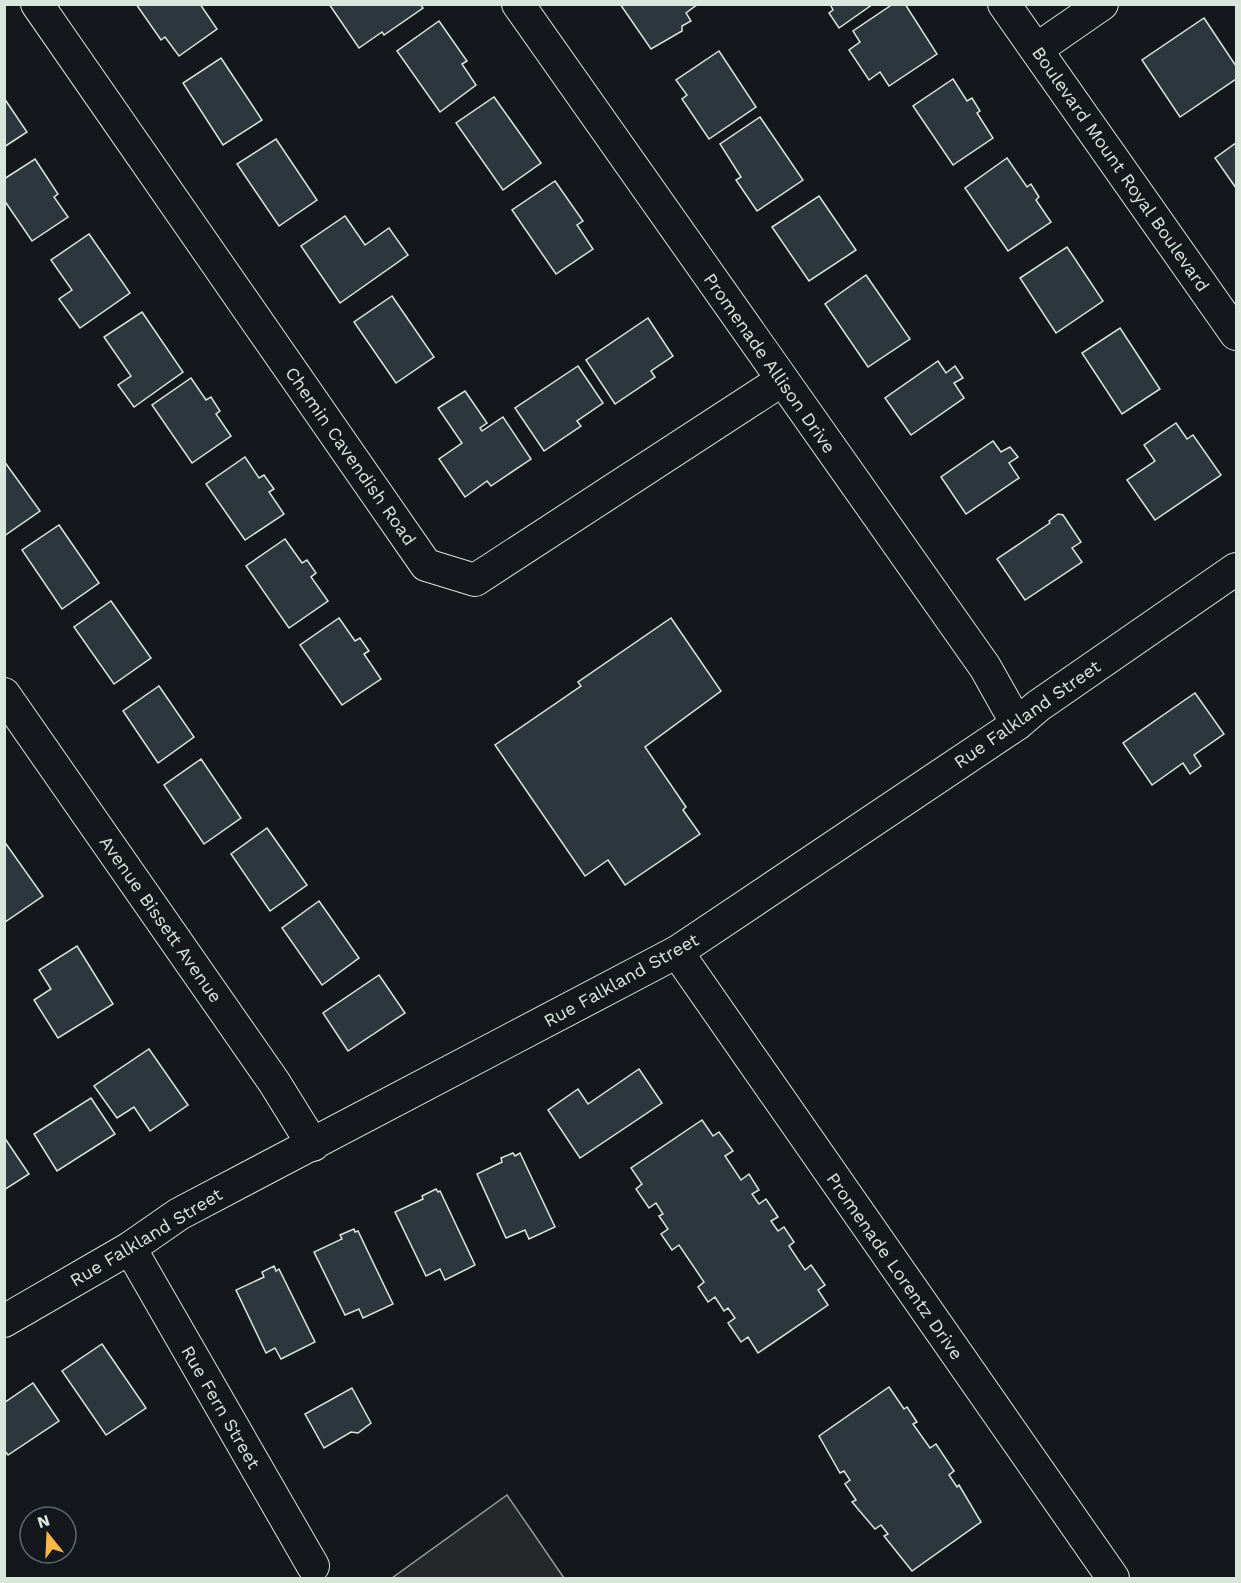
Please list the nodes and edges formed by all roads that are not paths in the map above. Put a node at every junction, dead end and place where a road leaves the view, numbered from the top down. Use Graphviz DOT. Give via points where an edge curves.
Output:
graph roads {
  1 [pos="37,4"];
  2 [pos="518,4"];
  3 [pos="1004,4"];
  4 [pos="1102,4"];
  5 [pos="1037,49"];
  6 [pos="1236,334"];
  7 [pos="782,380"];
  8 [pos="1236,569"];
  9 [pos="4,694"];
  10 [pos="1017,724"];
  11 [pos="677,952"];
  12 [pos="313,1146"];
  13 [pos="130,1248"];
  14 [pos="4,1321"];
  15 [pos="313,1566"];
  16 [pos="1113,1578"];
  1 -- 7 [label="street, Chemin Cavendish Road" via="426,565 476,580"];
  2 -- 7 [label="street, Promenade Allison Drive"];
  3 -- 5 [label="street, Boulevard Mount Royal Boulevard"];
  4 -- 5 [label="street"];
  5 -- 6 [label="street, Boulevard Mount Royal Boulevard"];
  7 -- 10 [label="street, Promenade Allison Drive" via="985,667"];
  8 -- 10 [label="street, Rue Falkland Street"];
  9 -- 12 [label="street, Avenue Bissett Avenue" via="274,1082"];
  10 -- 11 [label="street, Rue Falkland Street"];
  11 -- 12 [label="street, Rue Falkland Street"];
  11 -- 16 [label="street, Promenade Lorentz Drive"];
  12 -- 13 [label="street, Rue Falkland Street" via="179,1214"];
  13 -- 14 [label="street, Rue Falkland Street"];
  13 -- 15 [label="street, Rue Fern Street"];
}
